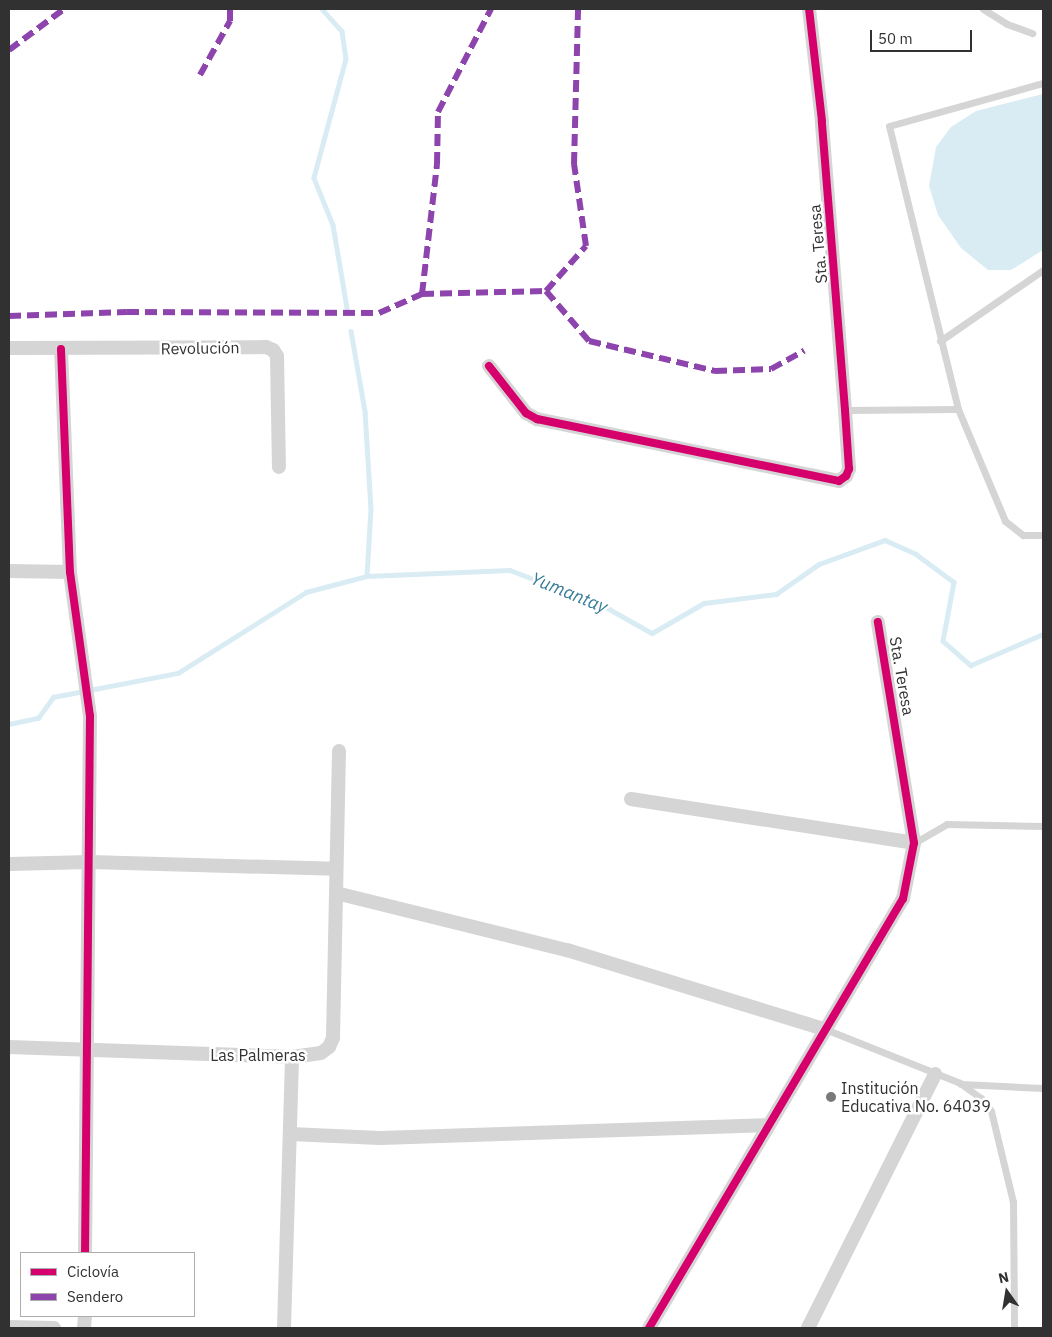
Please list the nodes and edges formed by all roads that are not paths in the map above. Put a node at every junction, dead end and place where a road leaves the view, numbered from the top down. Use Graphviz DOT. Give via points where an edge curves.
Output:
graph roads {
  1 [pos="809,9"];
  2 [pos="983,9"];
  3 [pos="1032,33"];
  4 [pos="1043,83"];
  5 [pos="1043,270"];
  6 [pos="940,341"];
  7 [pos="9,348"];
  8 [pos="61,350"];
  9 [pos="489,366"];
  10 [pos="958,409"];
  11 [pos="845,410"];
  12 [pos="279,466"];
  13 [pos="1043,535"];
  14 [pos="9,572"];
  15 [pos="70,572"];
  16 [pos="878,622"];
  17 [pos="339,751"];
  18 [pos="631,799"];
  19 [pos="1043,826"];
  20 [pos="914,843"];
  21 [pos="90,862"];
  22 [pos="9,864"];
  23 [pos="336,869"];
  24 [pos="336,892"];
  25 [pos="824,1029"];
  26 [pos="9,1047"];
  27 [pos="88,1051"];
  28 [pos="292,1057"];
  29 [pos="935,1074"];
  30 [pos="960,1084"];
  31 [pos="1043,1088"];
  32 [pos="767,1125"];
  33 [pos="290,1134"];
  34 [pos="85,1252"];
  35 [pos="9,1327"];
  36 [pos="54,1328"];
  37 [pos="284,1328"];
  38 [pos="649,1328"];
  39 [pos="808,1328"];
  40 [pos="1014,1328"];
  1 -- 11 [label="street, Sta. Teresa" via="822,120"];
  2 -- 3 [label="lane" via="1007,24"];
  4 -- 6 [label="lane" via="889,126"];
  5 -- 6 [label="lane"];
  6 -- 10 [label="lane"];
  7 -- 8 [label="street, Revolución"];
  8 -- 12 [label="street, Revolución" via="266,347 273,350 277,356"];
  8 -- 15 [label="street"];
  9 -- 11 [label="street, Sta. Teresa" via="526,413 537,419 839,481 849,468"];
  10 -- 11 [label="lane"];
  10 -- 13 [label="lane" via="1005,521 1023,535"];
  14 -- 15 [label="street"];
  15 -- 21 [label="street" via="90,716"];
  16 -- 20 [label="street, Sta. Teresa" via="899,735"];
  17 -- 23 [label="street, Las Palmeras"];
  18 -- 20 [label="street"];
  19 -- 20 [label="lane" via="947,824"];
  20 -- 25 [label="street, Sta. Teresa" via="903,899"];
  21 -- 22 [label="street"];
  21 -- 23 [label="street"];
  21 -- 27 [label="street"];
  23 -- 24 [label="street, Las Palmeras"];
  24 -- 25 [label="street" via="567,950"];
  24 -- 28 [label="street, Las Palmeras" via="333,1038 321,1054"];
  25 -- 29 [label="lane"];
  25 -- 32 [label="street, Sta. Teresa"];
  26 -- 27 [label="street, Las Palmeras"];
  27 -- 28 [label="street, Las Palmeras"];
  27 -- 34 [label="street"];
  28 -- 33 [label="street"];
  29 -- 30 [label="lane"];
  29 -- 39 [label="street"];
  30 -- 31 [label="lane"];
  30 -- 40 [label="lane" via="981,1098 991,1111 1013,1202"];
  32 -- 33 [label="street" via="380,1138"];
  32 -- 38 [label="street, Sta. Teresa"];
  33 -- 37 [label="street"];
  35 -- 36 [label="street"];
}
